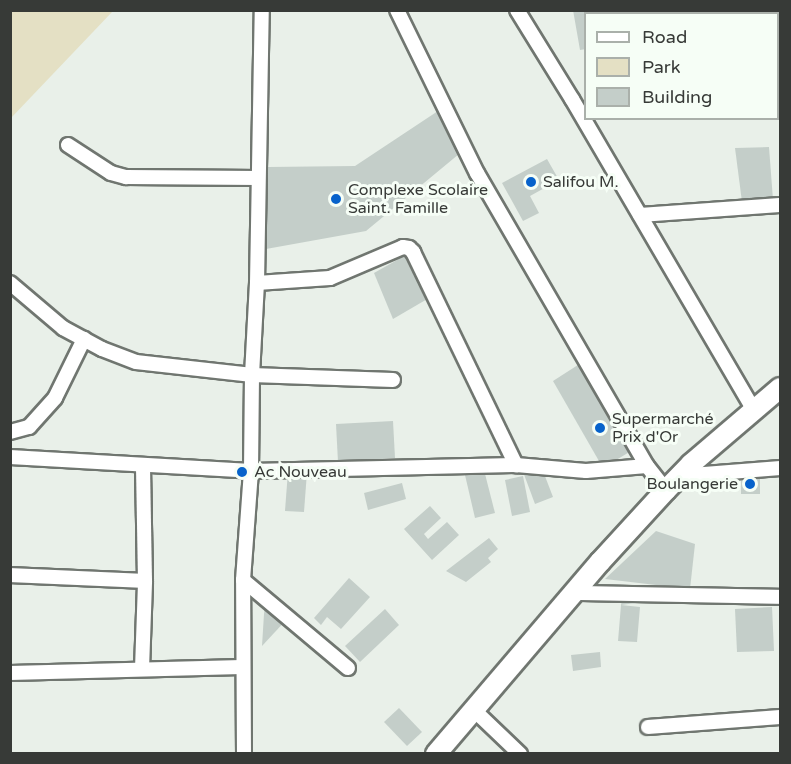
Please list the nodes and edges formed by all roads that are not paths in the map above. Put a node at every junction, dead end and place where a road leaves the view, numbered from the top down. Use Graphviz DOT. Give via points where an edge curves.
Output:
graph roads {
  1 [pos="262,10"];
  2 [pos="397,10"];
  3 [pos="517,10"];
  4 [pos="579,99"];
  5 [pos="590,120"];
  6 [pos="68,145"];
  7 [pos="258,178"];
  8 [pos="780,205"];
  9 [pos="640,215"];
  10 [pos="10,283"];
  11 [pos="257,283"];
  12 [pos="84,339"];
  13 [pos="252,375"];
  14 [pos="393,380"];
  15 [pos="780,388"];
  16 [pos="754,410"];
  17 [pos="10,432"];
  18 [pos="10,457"];
  19 [pos="143,465"];
  20 [pos="516,465"];
  21 [pos="647,466"];
  22 [pos="780,468"];
  23 [pos="251,471"];
  24 [pos="666,490"];
  25 [pos="10,575"];
  26 [pos="243,580"];
  27 [pos="145,581"];
  28 [pos="575,593"];
  29 [pos="780,597"];
  30 [pos="242,667"];
  31 [pos="348,668"];
  32 [pos="142,669"];
  33 [pos="10,673"];
  34 [pos="474,710"];
  35 [pos="780,717"];
  36 [pos="648,727"];
  37 [pos="244,753"];
  38 [pos="436,753"];
  39 [pos="520,753"];
  1 -- 7 [label="street"];
  2 -- 21 [label="street" via="477,173"];
  3 -- 4 [label="street"];
  5 -- 9 [label="street"];
  6 -- 7 [label="street" via="111,173 126,177"];
  7 -- 11 [label="street"];
  8 -- 9 [label="street"];
  9 -- 16 [label="street"];
  10 -- 12 [label="street" via="63,328"];
  11 -- 13 [label="street"];
  11 -- 20 [label="street" via="330,278 403,247 409,248"];
  12 -- 13 [label="street" via="136,362"];
  12 -- 17 [label="street" via="55,398 29,427"];
  13 -- 14 [label="street"];
  13 -- 23 [label="street"];
  15 -- 16 [label="main road"];
  16 -- 24 [label="main road"];
  18 -- 19 [label="street"];
  19 -- 23 [label="street"];
  19 -- 27 [label="street"];
  20 -- 21 [label="street" via="586,471"];
  20 -- 23 [label="street"];
  21 -- 24 [label="street"];
  22 -- 24 [label="street" via="692,475"];
  23 -- 26 [label="street"];
  24 -- 28 [label="main road"];
  25 -- 27 [label="street"];
  26 -- 30 [label="street"];
  26 -- 31 [label="street"];
  27 -- 32 [label="street"];
  28 -- 29 [label="street"];
  28 -- 34 [label="main road"];
  30 -- 32 [label="street"];
  30 -- 37 [label="street"];
  32 -- 33 [label="street"];
  34 -- 38 [label="main road"];
  34 -- 39 [label="street"];
  35 -- 36 [label="street"];
}
